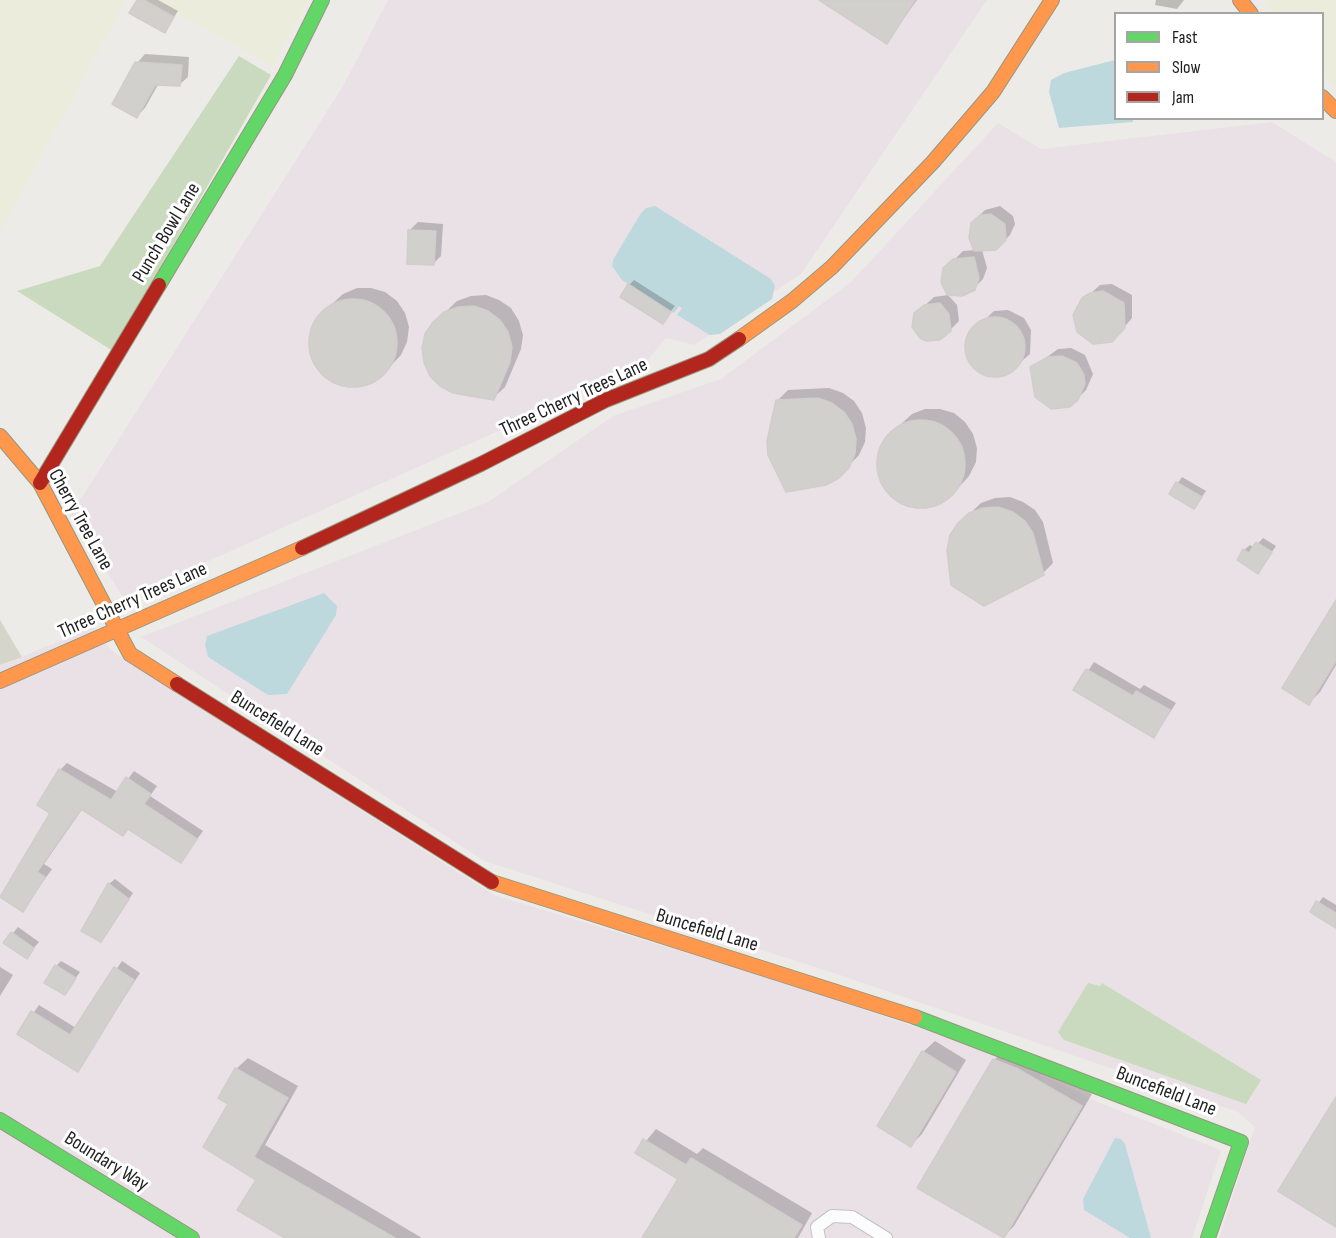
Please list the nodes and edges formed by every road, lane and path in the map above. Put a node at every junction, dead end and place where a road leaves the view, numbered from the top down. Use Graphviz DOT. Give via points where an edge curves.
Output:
graph roads {
  1 [pos="322,0"];
  2 [pos="1052,0"];
  3 [pos="1240,0"];
  4 [pos="1249,12"];
  5 [pos="1324,98"];
  6 [pos="1336,111"];
  7 [pos="0,436"];
  8 [pos="40,483"];
  9 [pos="118,629"];
  10 [pos="0,681"];
  11 [pos="0,1120"];
  12 [pos="192,1238"];
  13 [pos="819,1238"];
  14 [pos="886,1238"];
  15 [pos="1208,1238"];
  1 -- 8 [label="street, Punch Bowl Lane" via="285,75"];
  2 -- 9 [label="street, Three Cherry Trees Lane" via="993,92 933,162 832,267 736,341 708,359 606,400 481,464"];
  3 -- 4 [label="street"];
  5 -- 6 [label="street"];
  7 -- 8 [label="street, Cherry Tree Lane"];
  8 -- 9 [label="street, Cherry Tree Lane"];
  9 -- 10 [label="street, Three Cherry Trees Lane"];
  9 -- 15 [label="street, Buncefield Lane" via="130,654 495,885 903,1013 1241,1142"];
  11 -- 12 [label="street, Boundary Way"];
  13 -- 14 [label="street" via="818,1227 832,1216 852,1216"];
}
